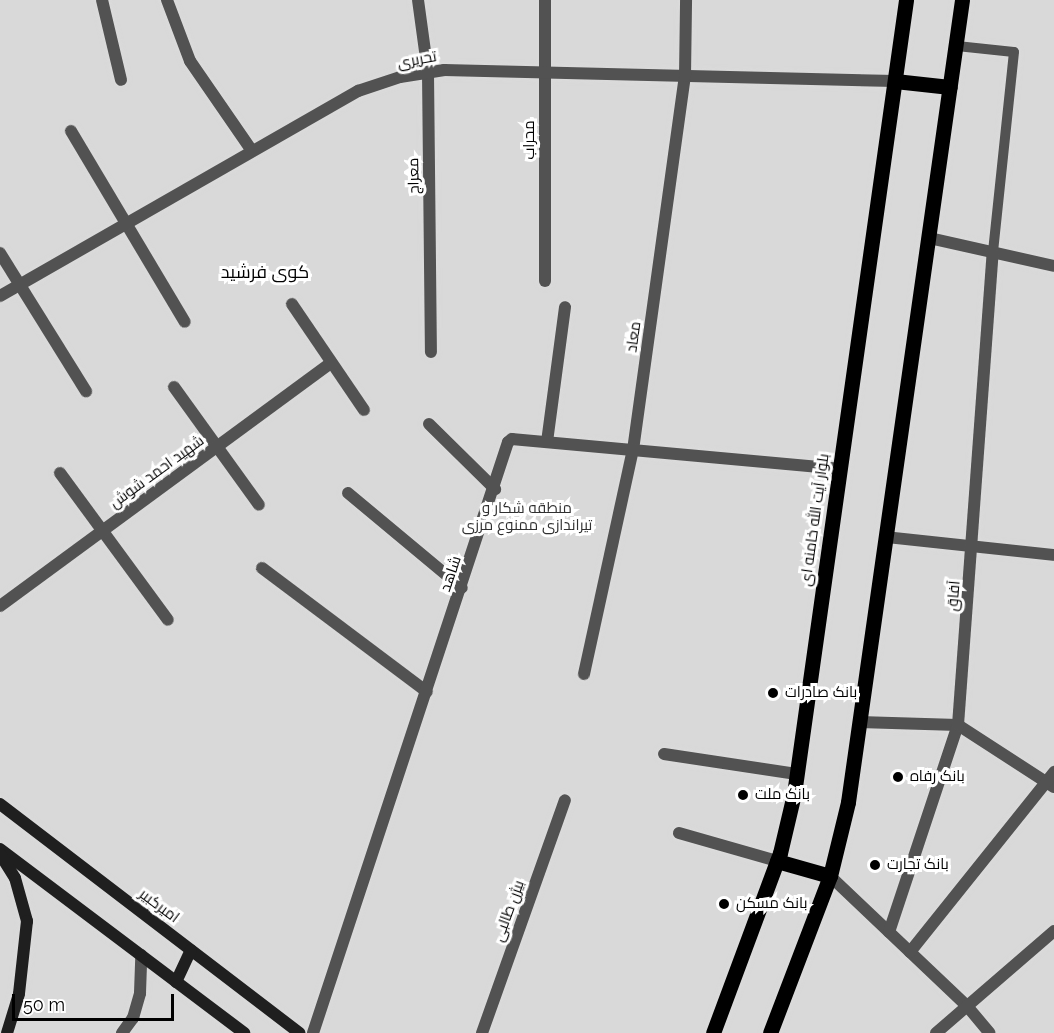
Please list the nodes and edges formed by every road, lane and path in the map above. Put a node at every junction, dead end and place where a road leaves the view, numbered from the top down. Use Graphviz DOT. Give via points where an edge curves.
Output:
graph roads {
  1 [pos="102,0"];
  2 [pos="167,0"];
  3 [pos="418,0"];
  4 [pos="545,0"];
  5 [pos="686,0"];
  6 [pos="906,0"];
  7 [pos="962,0"];
  8 [pos="957,46"];
  9 [pos="545,72"];
  10 [pos="428,73"];
  11 [pos="685,76"];
  12 [pos="121,80"];
  13 [pos="896,81"];
  14 [pos="950,87"];
  15 [pos="71,131"];
  16 [pos="252,151"];
  17 [pos="128,223"];
  18 [pos="929,238"];
  19 [pos="0,253"];
  20 [pos="993,253"];
  21 [pos="1054,267"];
  22 [pos="545,281"];
  23 [pos="19,286"];
  24 [pos="0,296"];
  25 [pos="292,304"];
  26 [pos="566,307"];
  27 [pos="186,322"];
  28 [pos="431,352"];
  29 [pos="332,363"];
  30 [pos="174,387"];
  31 [pos="86,391"];
  32 [pos="364,410"];
  33 [pos="429,424"];
  34 [pos="547,442"];
  35 [pos="217,447"];
  36 [pos="633,450"];
  37 [pos="841,469"];
  38 [pos="60,473"];
  39 [pos="495,489"];
  40 [pos="348,493"];
  41 [pos="259,505"];
  42 [pos="102,531"];
  43 [pos="886,537"];
  44 [pos="973,548"];
  45 [pos="1054,555"];
  46 [pos="262,568"];
  47 [pos="462,588"];
  48 [pos="0,606"];
  49 [pos="168,620"];
  50 [pos="584,674"];
  51 [pos="427,692"];
  52 [pos="859,722"];
  53 [pos="958,725"];
  54 [pos="664,754"];
  55 [pos="796,774"];
  56 [pos="1051,780"];
  57 [pos="565,800"];
  58 [pos="0,804"];
  59 [pos="680,834"];
  60 [pos="0,849"];
  61 [pos="0,855"];
  62 [pos="777,861"];
  63 [pos="830,876"];
  64 [pos="1054,931"];
  65 [pos="889,932"];
  66 [pos="191,950"];
  67 [pos="910,952"];
  68 [pos="141,955"];
  69 [pos="176,982"];
  70 [pos="967,1006"];
  71 [pos="7,1033"];
  72 [pos="123,1033"];
  73 [pos="244,1033"];
  74 [pos="300,1033"];
  75 [pos="313,1033"];
  76 [pos="482,1033"];
  77 [pos="713,1033"];
  78 [pos="770,1033"];
  79 [pos="936,1033"];
  80 [pos="990,1033"];
  1 -- 12 [label="street"];
  2 -- 16 [label="street" via="190,61"];
  3 -- 10 [label="street, معراج"];
  4 -- 9 [label="street, محراب"];
  5 -- 11 [label="street, معاد"];
  6 -- 13 [label="main road, بلوار آیت الله خامنه ای"];
  7 -- 8 [label="main road"];
  8 -- 14 [label="main road"];
  8 -- 20 [label="lane" via="1014,52"];
  9 -- 10 [label="street, تحریری"];
  9 -- 11 [label="street, تحریری"];
  9 -- 22 [label="street, محراب"];
  10 -- 16 [label="street, تحریری" via="358,91"];
  10 -- 28 [label="street, معراج"];
  11 -- 13 [label="street, تحریری"];
  11 -- 36 [label="street, معاد"];
  13 -- 14 [label="main road"];
  13 -- 37 [label="main road, بلوار آیت الله خامنه ای"];
  14 -- 18 [label="main road"];
  15 -- 17 [label="street"];
  16 -- 17 [label="street, تحریری"];
  17 -- 23 [label="street, تحریری"];
  17 -- 27 [label="street"];
  18 -- 20 [label="street"];
  18 -- 43 [label="main road"];
  19 -- 23 [label="street"];
  20 -- 21 [label="street"];
  20 -- 44 [label="street, آفاق"];
  23 -- 24 [label="street, تحریری"];
  23 -- 31 [label="street"];
  25 -- 29 [label="street"];
  26 -- 34 [label="street"];
  29 -- 32 [label="street"];
  29 -- 35 [label="street, شهید احمد شوش"];
  30 -- 35 [label="street"];
  33 -- 39 [label="street"];
  34 -- 36 [label="street, شاهد"];
  34 -- 39 [label="street, شاهد" via="508,442"];
  35 -- 41 [label="street"];
  35 -- 42 [label="street, شهید احمد شوش"];
  36 -- 37 [label="street, شاهد"];
  36 -- 50 [label="street, معاد"];
  37 -- 55 [label="main road, بلوار آیت الله خامنه ای"];
  38 -- 42 [label="street"];
  39 -- 47 [label="street, شاهد"];
  40 -- 47 [label="street"];
  42 -- 48 [label="street, شهید احمد شوش"];
  42 -- 49 [label="street"];
  43 -- 44 [label="street"];
  43 -- 52 [label="main road"];
  44 -- 45 [label="street"];
  44 -- 53 [label="street, آفاق"];
  46 -- 51 [label="street"];
  47 -- 51 [label="street, شاهد"];
  51 -- 75 [label="street, شاهد"];
  52 -- 53 [label="street"];
  52 -- 63 [label="main road" via="848,802"];
  53 -- 56 [label="street"];
  53 -- 65 [label="street, آفاق"];
  54 -- 55 [label="street"];
  55 -- 62 [label="main road, بلوار آیت الله خامنه ای"];
  56 -- 67 [label="street"];
  57 -- 76 [label="street, بیژن طالبی"];
  58 -- 66 [label="main road, امیرکبیر"];
  59 -- 62 [label="street"];
  60 -- 68 [label="main road"];
  61 -- 71 [label="main road" via="15,878 27,921 19,994"];
  62 -- 63 [label="main road"];
  62 -- 77 [label="main road, بلوار آیت الله خامنه ای"];
  63 -- 65 [label="street"];
  63 -- 78 [label="main road"];
  64 -- 70 [label="street"];
  65 -- 67 [label="street"];
  66 -- 69 [label="main road"];
  66 -- 74 [label="main road, امیرکبیر"];
  67 -- 70 [label="street"];
  68 -- 69 [label="main road"];
  68 -- 72 [label="street" via="140,993"];
  69 -- 73 [label="main road"];
  70 -- 79 [label="street"];
  70 -- 80 [label="street"];
}
